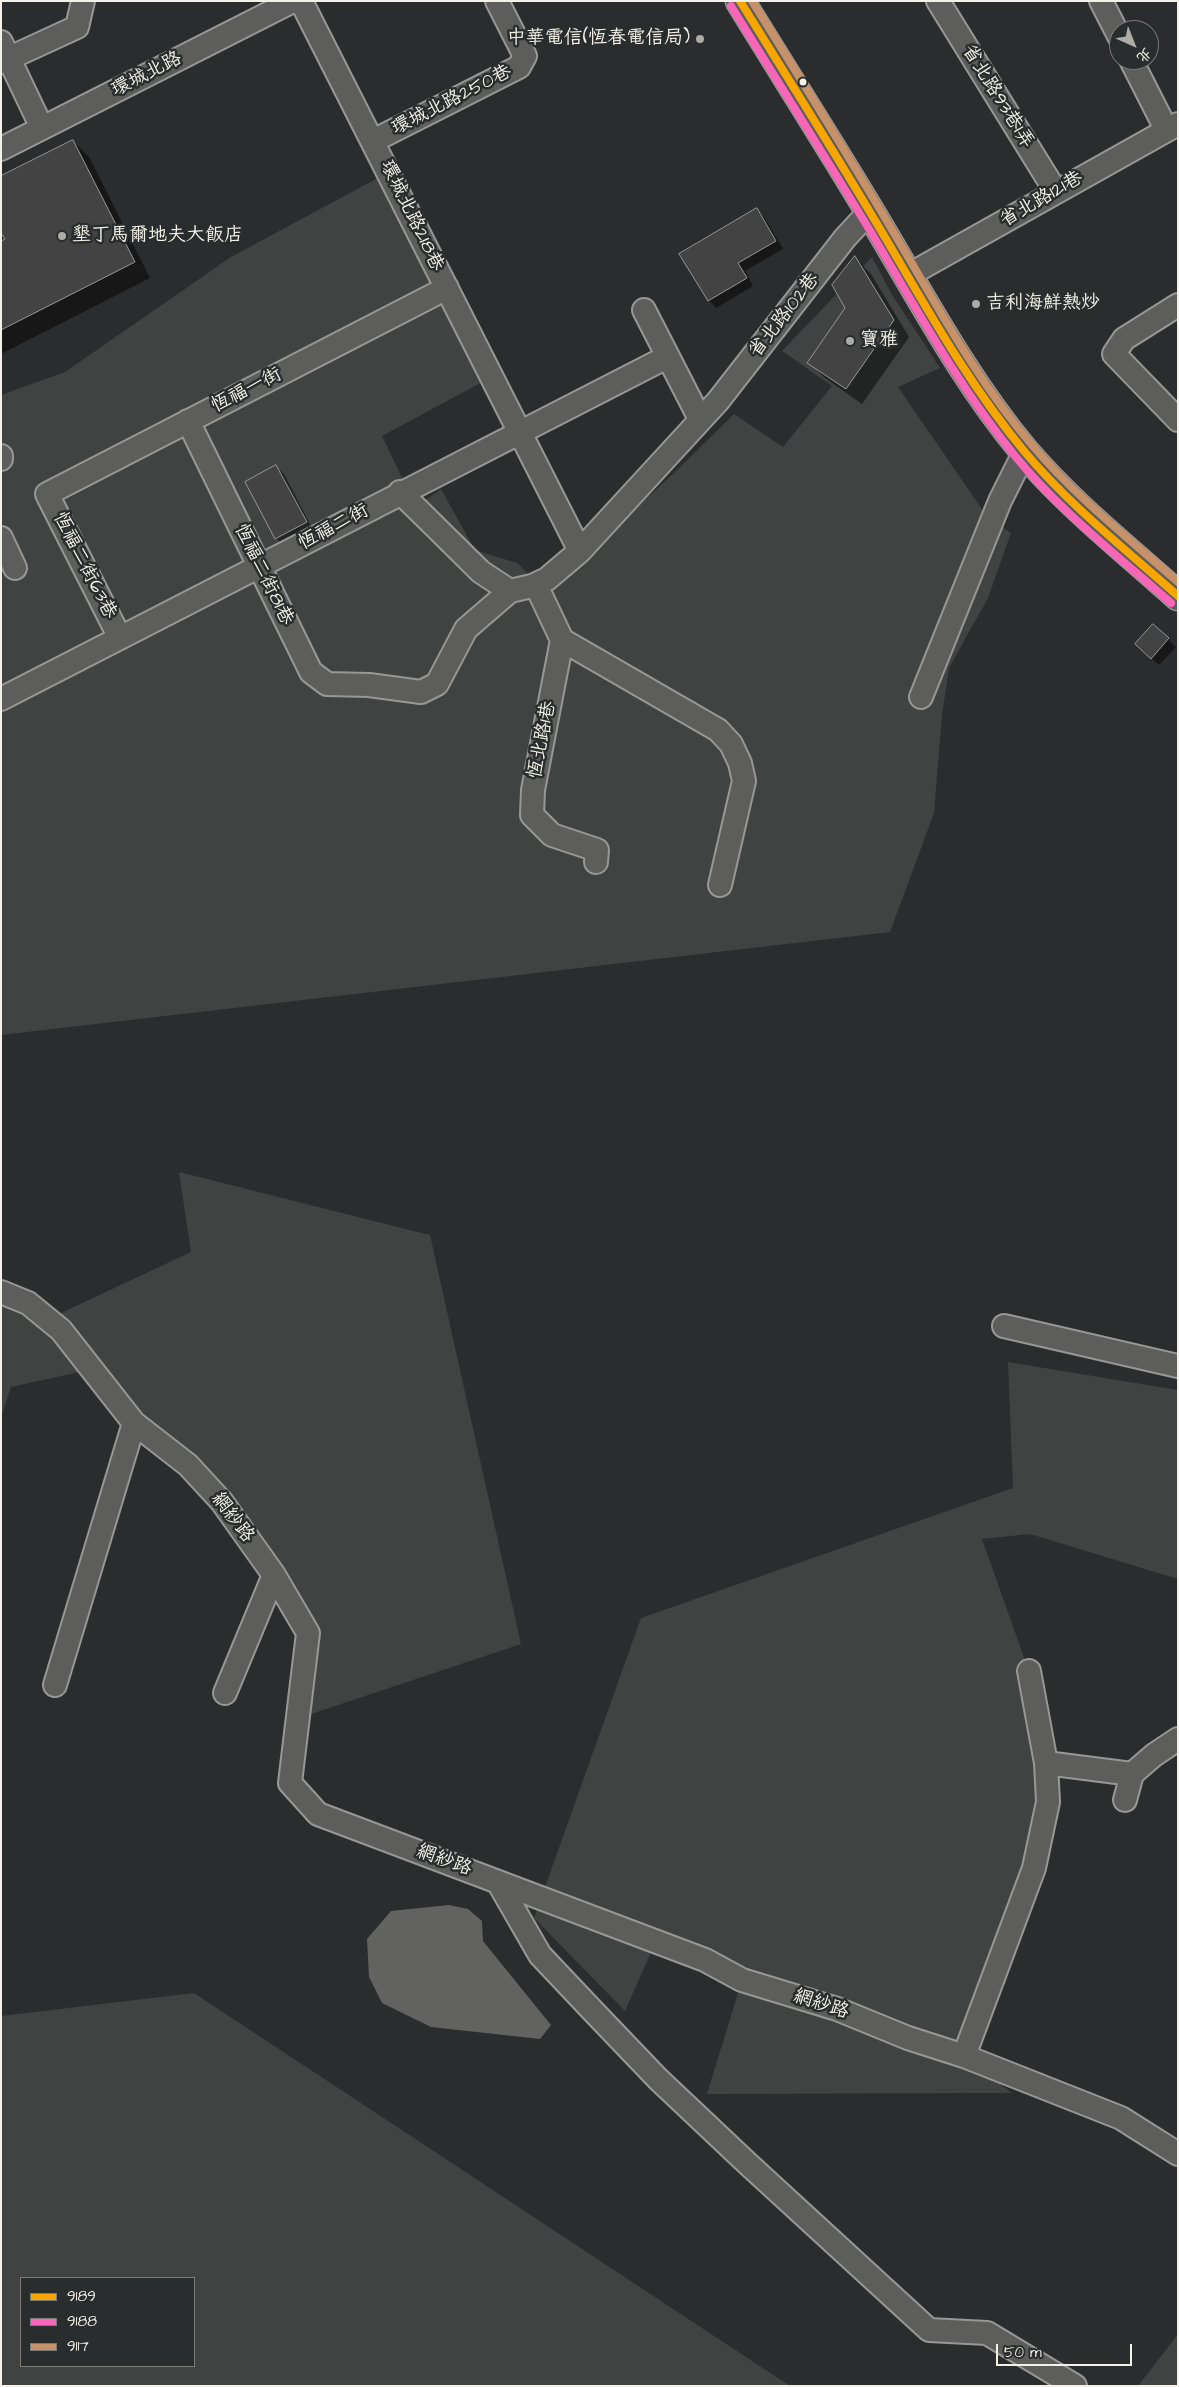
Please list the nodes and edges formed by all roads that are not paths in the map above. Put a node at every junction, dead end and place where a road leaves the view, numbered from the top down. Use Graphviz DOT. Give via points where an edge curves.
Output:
graph roads {
  1 [pos="82,1"];
  2 [pos="293,1"];
  3 [pos="301,1"];
  4 [pos="497,1"];
  5 [pos="740,1"];
  6 [pos="938,1"];
  7 [pos="1101,1"];
  8 [pos="1111,20"];
  9 [pos="4,54"];
  10 [pos="1137,70"];
  11 [pos="1172,127"];
  12 [pos="42,128"];
  13 [pos="373,141"];
  14 [pos="1,149"];
  15 [pos="1056,192"];
  16 [pos="870,211"];
  17 [pos="906,276"];
  18 [pos="447,288"];
  19 [pos="1178,305"];
  20 [pos="644,310"];
  21 [pos="667,357"];
  22 [pos="700,419"];
  23 [pos="1178,420"];
  24 [pos="188,421"];
  25 [pos="520,431"];
  26 [pos="1024,451"];
  27 [pos="400,492"];
  28 [pos="47,494"];
  29 [pos="1,538"];
  30 [pos="580,551"];
  31 [pos="15,568"];
  32 [pos="259,568"];
  33 [pos="536,585"];
  34 [pos="510,591"];
  35 [pos="1178,596"];
  36 [pos="120,638"];
  37 [pos="562,640"];
  38 [pos="921,697"];
  39 [pos="1,699"];
  40 [pos="596,862"];
  41 [pos="720,885"];
  42 [pos="1,1292"];
  43 [pos="1004,1326"];
  44 [pos="1178,1366"];
  45 [pos="134,1423"];
  46 [pos="274,1575"];
  47 [pos="1029,1671"];
  48 [pos="55,1685"];
  49 [pos="225,1693"];
  50 [pos="1178,1739"];
  51 [pos="1046,1763"];
  52 [pos="1132,1774"];
  53 [pos="1125,1800"];
  54 [pos="498,1882"];
  55 [pos="964,2056"];
  56 [pos="1178,2154"];
  57 [pos="1075,2386"];
  1 -- 9 [label="street" via="77,27"];
  2 -- 12 [label="street, 環城北路"];
  3 -- 13 [label="street, 環城北路218巷"];
  4 -- 13 [label="street, 環城北路250巷" via="525,56 519,67"];
  5 -- 16 [label="main road"];
  6 -- 15 [label="street, 省北路93巷1弄"];
  7 -- 8 [label="street"];
  9 -- 12 [label="street"];
  10 -- 11 [label="street"];
  11 -- 15 [label="street, 省北路121巷"];
  12 -- 14 [label="street, 環城北路"];
  13 -- 18 [label="street, 環城北路218巷"];
  15 -- 17 [label="street, 省北路121巷"];
  16 -- 17 [label="main road"];
  16 -- 22 [label="street, 省北路102巷" via="718,401"];
  17 -- 26 [label="main road"];
  18 -- 24 [label="street, 恆福一街"];
  18 -- 25 [label="street, 環城北路218巷"];
  19 -- 23 [label="street" via="1124,339 1114,354"];
  20 -- 21 [label="street"];
  21 -- 22 [label="street"];
  21 -- 25 [label="street, 恆福二街"];
  22 -- 30 [label="street"];
  24 -- 28 [label="street, 恆福一街"];
  24 -- 32 [label="street, 恆福二街81巷"];
  25 -- 27 [label="street, 恆福二街"];
  25 -- 30 [label="street, 環城北路218巷"];
  26 -- 35 [label="main road" via="1078,508"];
  26 -- 38 [label="street" via="1000,501"];
  27 -- 32 [label="street, 恆福二街"];
  27 -- 34 [label="street" via="481,572"];
  28 -- 36 [label="street, 恆福二街63巷"];
  29 -- 31 [label="street"];
  30 -- 33 [label="street" via="556,574"];
  32 -- 34 [label="street, 恆福二街81巷" via="311,672 327,684 369,685 421,692 437,684 466,629"];
  32 -- 36 [label="street, 恆福二街"];
  33 -- 34 [label="street"];
  33 -- 37 [label="street"];
  36 -- 39 [label="street, 恆福二街"];
  37 -- 40 [label="street, 恆北路1巷" via="533,790 532,815 552,835 596,850"];
  37 -- 41 [label="street" via="718,730 731,744 744,781"];
  42 -- 45 [label="street, 網紗路" via="28,1303 61,1330"];
  43 -- 44 [label="street"];
  45 -- 46 [label="street, 網紗路" via="188,1465 222,1502"];
  45 -- 48 [label="street"];
  46 -- 49 [label="street"];
  46 -- 54 [label="street, 網紗路" via="308,1633 290,1782 318,1814"];
  47 -- 51 [label="street"];
  50 -- 52 [label="street"];
  51 -- 52 [label="street"];
  51 -- 55 [label="street" via="1048,1802 1034,1868"];
  52 -- 53 [label="street"];
  54 -- 55 [label="street, 網紗路" via="705,1960 742,1980 837,2009 908,2038"];
  54 -- 57 [label="street" via="540,1955 658,2079 929,2330 987,2333"];
  55 -- 56 [label="street, 網紗路" via="1121,2118"];
}
